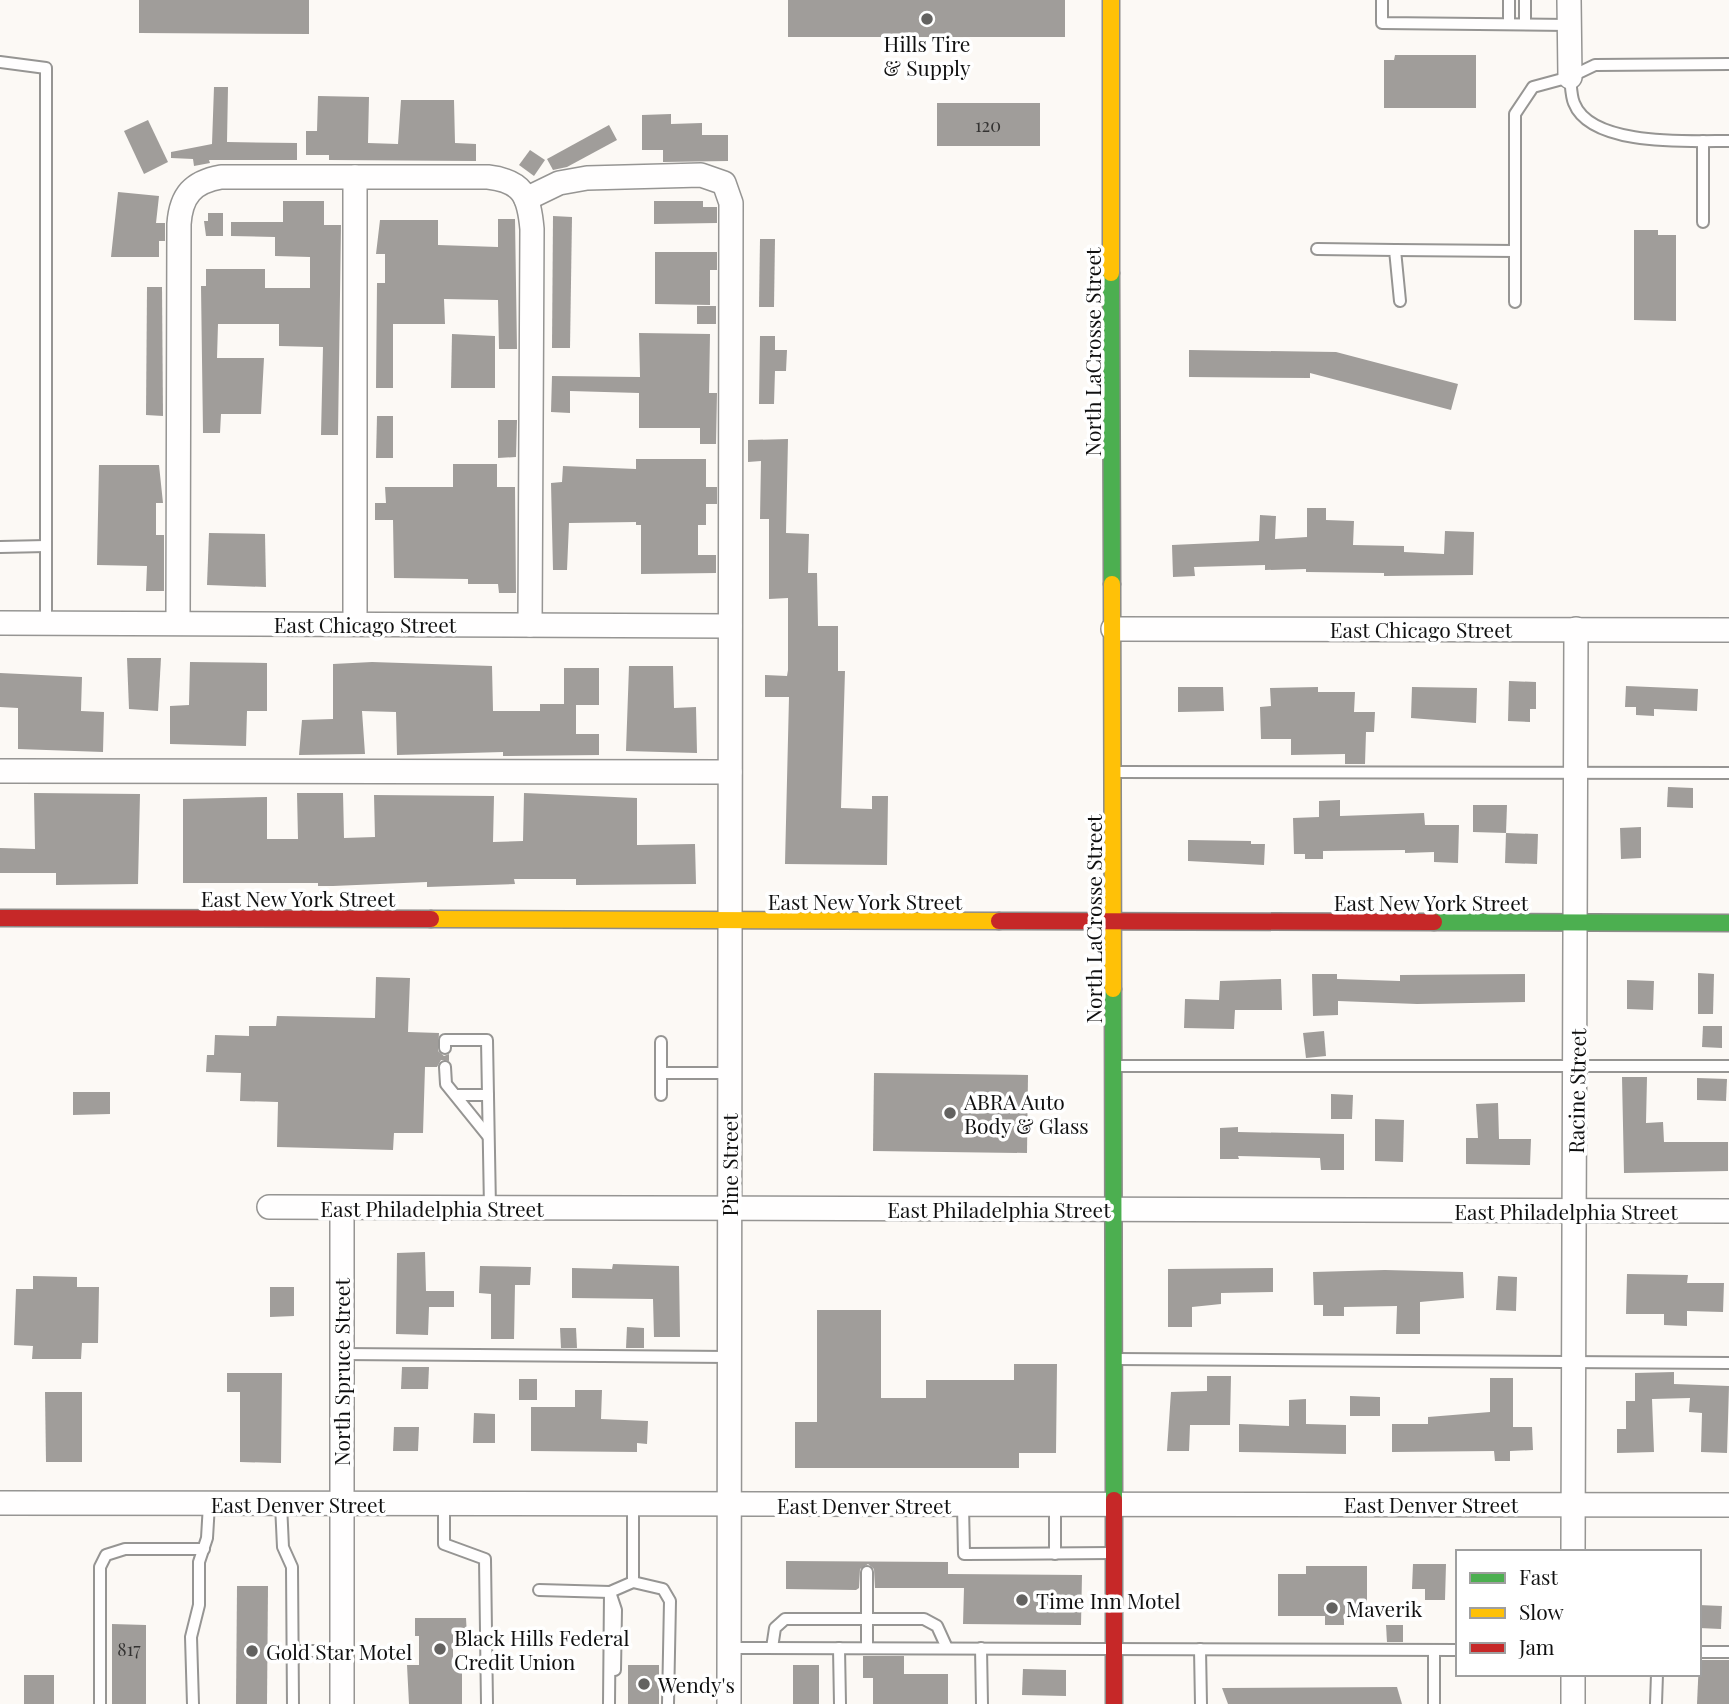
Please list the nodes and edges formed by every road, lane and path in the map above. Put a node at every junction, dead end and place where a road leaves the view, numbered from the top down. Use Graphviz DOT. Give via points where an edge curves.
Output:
graph roads {
  1 [pos="1111,0"];
  2 [pos="1382,0"];
  3 [pos="1509,0"];
  4 [pos="1525,0"];
  5 [pos="1569,0"];
  6 [pos="1509,24"];
  7 [pos="1525,24"];
  8 [pos="1569,25"];
  9 [pos="0,62"];
  10 [pos="1729,64"];
  11 [pos="1570,77"];
  12 [pos="1703,141"];
  13 [pos="1729,141"];
  14 [pos="355,177"];
  15 [pos="526,199"];
  16 [pos="1703,222"];
  17 [pos="1317,249"];
  18 [pos="1395,250"];
  19 [pos="1515,251"];
  20 [pos="1400,301"];
  21 [pos="1515,302"];
  22 [pos="46,546"];
  23 [pos="0,547"];
  24 [pos="0,622"];
  25 [pos="46,623"];
  26 [pos="178,623"];
  27 [pos="355,624"];
  28 [pos="530,625"];
  29 [pos="730,626"];
  30 [pos="1113,629"];
  31 [pos="1576,629"];
  32 [pos="1729,630"];
  33 [pos="0,771"];
  34 [pos="730,772"];
  35 [pos="1114,772"];
  36 [pos="1577,772"];
  37 [pos="1729,773"];
  38 [pos="0,918"];
  39 [pos="730,921"];
  40 [pos="1114,923"];
  41 [pos="1577,923"];
  42 [pos="1729,923"];
  43 [pos="661,1042"];
  44 [pos="444,1048"];
  45 [pos="1114,1066"];
  46 [pos="1576,1066"];
  47 [pos="1729,1066"];
  48 [pos="445,1067"];
  49 [pos="661,1073"];
  50 [pos="729,1073"];
  51 [pos="456,1095"];
  52 [pos="488,1096"];
  53 [pos="661,1096"];
  54 [pos="488,1137"];
  55 [pos="269,1208"];
  56 [pos="342,1208"];
  57 [pos="490,1208"];
  58 [pos="729,1209"];
  59 [pos="1114,1210"];
  60 [pos="1574,1211"];
  61 [pos="1729,1211"];
  62 [pos="341,1354"];
  63 [pos="729,1357"];
  64 [pos="1114,1359"];
  65 [pos="1573,1362"];
  66 [pos="1729,1363"];
  67 [pos="0,1503"];
  68 [pos="209,1504"];
  69 [pos="281,1504"];
  70 [pos="1573,1504"];
  71 [pos="341,1505"];
  72 [pos="444,1505"];
  73 [pos="633,1505"];
  74 [pos="729,1505"];
  75 [pos="963,1505"];
  76 [pos="1055,1505"];
  77 [pos="1114,1505"];
  78 [pos="1729,1505"];
  79 [pos="204,1549"];
  80 [pos="1573,1550"];
  81 [pos="1055,1553"];
  82 [pos="1114,1553"];
  83 [pos="867,1572"];
  84 [pos="633,1582"];
  85 [pos="539,1590"];
  86 [pos="610,1592"];
  87 [pos="867,1619"];
  88 [pos="729,1648"];
  89 [pos="772,1648"];
  90 [pos="839,1648"];
  91 [pos="867,1648"];
  92 [pos="947,1648"];
  93 [pos="981,1648"];
  94 [pos="1114,1648"];
  95 [pos="1200,1649"];
  96 [pos="1434,1650"];
  97 [pos="1456,1650"];
  98 [pos="292,1651"];
  99 [pos="342,1651"];
  100 [pos="1701,1652"];
  101 [pos="1729,1652"];
  102 [pos="1573,1676"];
  103 [pos="1657,1676"];
  104 [pos="100,1704"];
  105 [pos="193,1704"];
  106 [pos="293,1704"];
  107 [pos="342,1704"];
  108 [pos="487,1704"];
  109 [pos="610,1704"];
  110 [pos="615,1704"];
  111 [pos="668,1704"];
  112 [pos="730,1704"];
  113 [pos="840,1704"];
  114 [pos="982,1704"];
  115 [pos="1114,1704"];
  116 [pos="1201,1704"];
  117 [pos="1434,1704"];
  118 [pos="1573,1704"];
  119 [pos="1656,1704"];
  1 -- 30 [label="street, North LaCrosse Street"];
  2 -- 6 [label="lane" via="1382,23"];
  3 -- 6 [label="lane"];
  4 -- 7 [label="lane"];
  5 -- 8 [label="street"];
  6 -- 7 [label="lane"];
  7 -- 8 [label="lane"];
  8 -- 11 [label="street"];
  9 -- 22 [label="lane" via="46,68"];
  10 -- 11 [label="lane" via="1595,65"];
  11 -- 12 [label="lane" via="1574,105 1600,130 1628,137"];
  11 -- 19 [label="lane" via="1533,87 1515,114"];
  12 -- 13 [label="lane"];
  12 -- 16 [label="lane"];
  14 -- 15 [label="street" via="502,179 516,184"];
  14 -- 26 [label="street" via="221,177 197,184 183,200 179,224"];
  14 -- 27 [label="street"];
  15 -- 28 [label="street" via="532,229"];
  15 -- 29 [label="street, Pine Street" via="559,183 587,178 701,175 724,183 729,191"];
  17 -- 18 [label="lane"];
  18 -- 19 [label="lane"];
  18 -- 20 [label="lane"];
  19 -- 21 [label="lane"];
  22 -- 23 [label="lane"];
  22 -- 25 [label="lane"];
  24 -- 25 [label="street, East Chicago Street"];
  25 -- 26 [label="street, East Chicago Street"];
  26 -- 27 [label="street, East Chicago Street"];
  27 -- 28 [label="street, East Chicago Street"];
  28 -- 29 [label="street, East Chicago Street"];
  29 -- 34 [label="street, Pine Street"];
  30 -- 31 [label="street, East Chicago Street"];
  30 -- 35 [label="street, North LaCrosse Street"];
  31 -- 32 [label="street, East Chicago Street"];
  31 -- 36 [label="street, Racine Street"];
  33 -- 34 [label="street"];
  34 -- 39 [label="street, Pine Street"];
  35 -- 36 [label="lane"];
  35 -- 40 [label="street, North LaCrosse Street"];
  36 -- 37 [label="lane"];
  36 -- 41 [label="street, Racine Street"];
  38 -- 39 [label="street, East New York Street"];
  39 -- 40 [label="street, East New York Street"];
  39 -- 50 [label="street, Pine Street"];
  40 -- 41 [label="street, East New York Street"];
  40 -- 45 [label="street, North LaCrosse Street"];
  41 -- 42 [label="street, East New York Street"];
  41 -- 46 [label="street, Racine Street"];
  43 -- 49 [label="lane"];
  44 -- 52 [label="lane" via="444,1040 487,1040"];
  45 -- 46 [label="lane"];
  45 -- 59 [label="street, North LaCrosse Street"];
  46 -- 47 [label="lane"];
  46 -- 60 [label="street, Racine Street"];
  48 -- 51 [label="lane" via="446,1084"];
  49 -- 50 [label="lane"];
  49 -- 53 [label="lane"];
  50 -- 58 [label="street, Pine Street"];
  51 -- 52 [label="lane"];
  51 -- 54 [label="lane"];
  52 -- 54 [label="lane"];
  54 -- 57 [label="lane"];
  55 -- 56 [label="street, East Philadelphia Street"];
  56 -- 57 [label="street, East Philadelphia Street"];
  56 -- 62 [label="street, North Spruce Street"];
  57 -- 58 [label="street, East Philadelphia Street"];
  58 -- 59 [label="street, East Philadelphia Street"];
  58 -- 63 [label="street, Pine Street"];
  59 -- 60 [label="street, East Philadelphia Street"];
  59 -- 64 [label="street, North LaCrosse Street"];
  60 -- 61 [label="street, East Philadelphia Street"];
  60 -- 65 [label="street, Racine Street"];
  62 -- 63 [label="lane"];
  62 -- 71 [label="street, North Spruce Street"];
  63 -- 74 [label="street, Pine Street"];
  64 -- 65 [label="lane"];
  64 -- 77 [label="street, North LaCrosse Street"];
  65 -- 66 [label="lane"];
  65 -- 70 [label="street, Racine Street"];
  67 -- 68 [label="street, East Denver Street"];
  68 -- 69 [label="street, East Denver Street"];
  68 -- 79 [label="lane"];
  69 -- 71 [label="street, East Denver Street"];
  69 -- 98 [label="lane" via="283,1547 292,1567"];
  70 -- 77 [label="street, East Denver Street"];
  70 -- 78 [label="street, East Denver Street"];
  70 -- 80 [label="street, Racine Street"];
  71 -- 72 [label="street, East Denver Street"];
  71 -- 99 [label="street, North Spruce Street"];
  72 -- 73 [label="street, East Denver Street"];
  72 -- 108 [label="lane" via="444,1544 485,1559"];
  73 -- 74 [label="street, East Denver Street"];
  73 -- 84 [label="lane"];
  74 -- 75 [label="street, East Denver Street"];
  74 -- 88 [label="street, Pine Street"];
  75 -- 76 [label="street, East Denver Street"];
  75 -- 81 [label="lane" via="964,1553"];
  76 -- 77 [label="street, East Denver Street"];
  76 -- 81 [label="lane"];
  77 -- 82 [label="street, North LaCrosse Street"];
  79 -- 104 [label="lane" via="125,1549 106,1555 100,1567"];
  79 -- 105 [label="lane" via="191,1637"];
  81 -- 82 [label="lane"];
  82 -- 94 [label="street, North LaCrosse Street"];
  83 -- 87 [label="lane"];
  84 -- 86 [label="lane"];
  84 -- 111 [label="lane" via="663,1589 670,1601"];
  85 -- 86 [label="lane"];
  86 -- 109 [label="lane"];
  86 -- 110 [label="lane" via="616,1610"];
  87 -- 89 [label="lane" via="785,1619 775,1628"];
  87 -- 91 [label="lane"];
  87 -- 92 [label="lane" via="924,1619 937,1626"];
  88 -- 89 [label="lane"];
  88 -- 112 [label="street, Pine Street"];
  89 -- 90 [label="lane"];
  90 -- 91 [label="lane"];
  90 -- 113 [label="lane"];
  91 -- 92 [label="lane"];
  92 -- 93 [label="lane"];
  93 -- 94 [label="lane"];
  93 -- 114 [label="lane"];
  94 -- 95 [label="lane"];
  94 -- 115 [label="street, North LaCrosse Street"];
  95 -- 96 [label="lane"];
  95 -- 116 [label="lane"];
  96 -- 97 [label="lane"];
  96 -- 117 [label="lane"];
  98 -- 99 [label="lane"];
  98 -- 106 [label="lane"];
  99 -- 107 [label="street, North Spruce Street"];
  100 -- 101 [label="lane"];
  102 -- 118 [label="street"];
  103 -- 119 [label="lane"];
}
